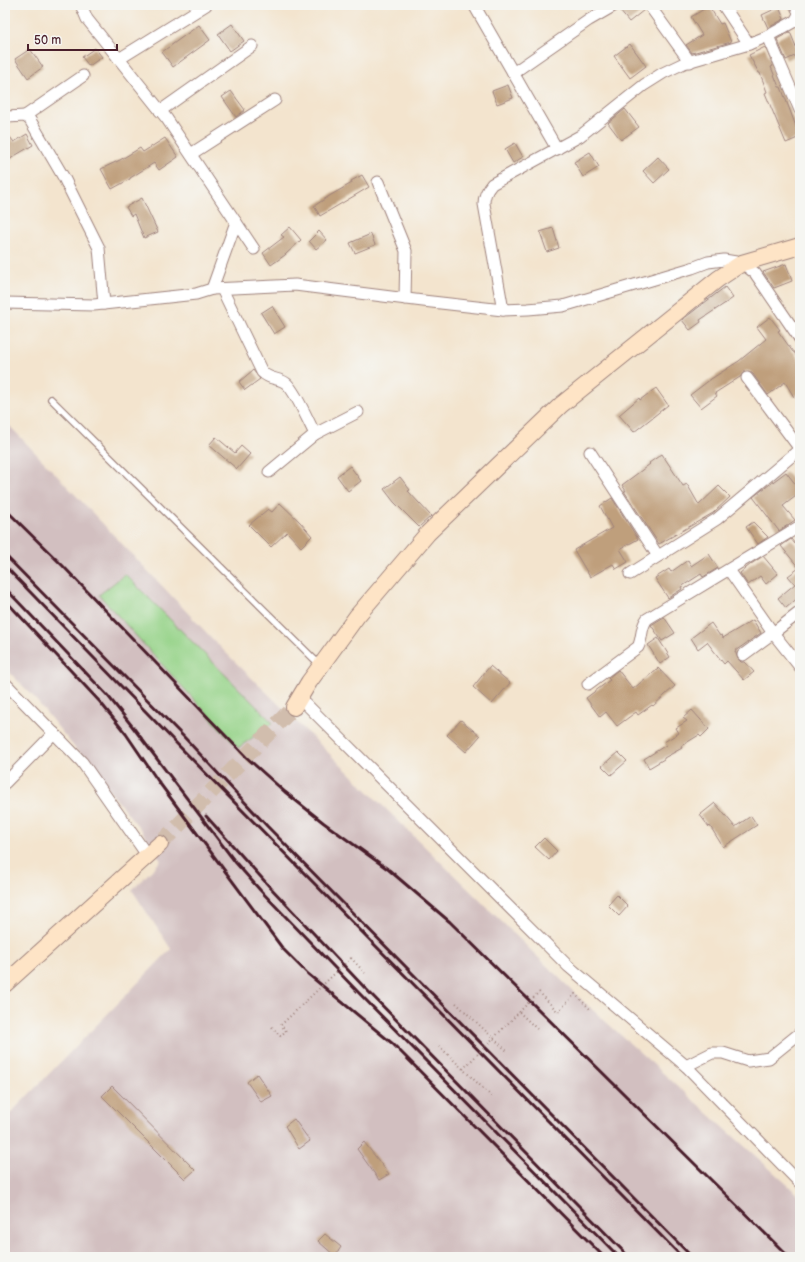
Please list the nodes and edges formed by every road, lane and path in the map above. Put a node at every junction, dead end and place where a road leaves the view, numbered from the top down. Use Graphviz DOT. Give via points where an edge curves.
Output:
graph roads {
  1 [pos="81,5"];
  2 [pos="206,5"];
  3 [pos="474,5"];
  4 [pos="615,5"];
  5 [pos="649,5"];
  6 [pos="723,5"];
  7 [pos="796,5"];
  8 [pos="768,36"];
  9 [pos="749,44"];
  10 [pos="252,46"];
  11 [pos="119,59"];
  12 [pos="690,62"];
  13 [pos="513,73"];
  14 [pos="83,76"];
  15 [pos="275,100"];
  16 [pos="160,110"];
  17 [pos="800,110"];
  18 [pos="25,116"];
  19 [pos="7,118"];
  20 [pos="557,149"];
  21 [pos="191,154"];
  22 [pos="378,182"];
  23 [pos="236,222"];
  24 [pos="800,246"];
  25 [pos="254,249"];
  26 [pos="742,263"];
  27 [pos="217,289"];
  28 [pos="405,299"];
  29 [pos="5,303"];
  30 [pos="104,304"];
  31 [pos="504,310"];
  32 [pos="800,339"];
  33 [pos="747,378"];
  34 [pos="51,399"];
  35 [pos="358,412"];
  36 [pos="315,434"];
  37 [pos="590,452"];
  38 [pos="269,472"];
  39 [pos="800,526"];
  40 [pos="658,556"];
  41 [pos="729,570"];
  42 [pos="630,574"];
  43 [pos="800,612"];
  44 [pos="773,633"];
  45 [pos="742,655"];
  46 [pos="321,666"];
  47 [pos="800,667"];
  48 [pos="5,682"];
  49 [pos="588,684"];
  50 [pos="297,702"];
  51 [pos="54,733"];
  52 [pos="5,783"];
  53 [pos="160,844"];
  54 [pos="147,855"];
  55 [pos="365,973"];
  56 [pos="5,984"];
  57 [pos="456,1003"];
  58 [pos="590,1009"];
  59 [pos="519,1012"];
  60 [pos="272,1027"];
  61 [pos="537,1029"];
  62 [pos="800,1034"];
  63 [pos="494,1038"];
  64 [pos="439,1046"];
  65 [pos="506,1051"];
  66 [pos="686,1066"];
  67 [pos="463,1069"];
  68 [pos="493,1098"];
  69 [pos="800,1183"];
  1 -- 11 [label="street" via="87,19"];
  2 -- 11 [label="street"];
  3 -- 13 [label="street"];
  4 -- 13 [label="street"];
  5 -- 12 [label="street"];
  6 -- 9 [label="street"];
  7 -- 8 [label="street" via="799,12 795,21"];
  8 -- 9 [label="street"];
  8 -- 17 [label="street"];
  9 -- 12 [label="street"];
  10 -- 16 [label="street"];
  11 -- 16 [label="street"];
  12 -- 20 [label="street" via="663,73 644,85 580,136"];
  13 -- 20 [label="street"];
  14 -- 18 [label="street"];
  15 -- 21 [label="street"];
  16 -- 21 [label="street"];
  18 -- 19 [label="street"];
  18 -- 30 [label="street" via="34,126 60,172 99,248"];
  20 -- 31 [label="street" via="492,184 484,196"];
  21 -- 23 [label="street"];
  22 -- 28 [label="street" via="406,251"];
  23 -- 25 [label="street"];
  23 -- 27 [label="street"];
  24 -- 26 [label="street"];
  26 -- 31 [label="street" via="724,260 708,262 563,306"];
  26 -- 32 [label="street" via="755,273"];
  26 -- 46 [label="street" via="718,279 549,416 428,533 357,616"];
  27 -- 28 [label="street" via="295,285"];
  27 -- 30 [label="street" via="196,294"];
  27 -- 36 [label="street" via="262,372 267,377 281,380 287,385"];
  28 -- 31 [label="street"];
  29 -- 30 [label="street"];
  33 -- 40 [label="street" via="800,449 717,519"];
  34 -- 46 [label="lane"];
  35 -- 36 [label="street"];
  36 -- 38 [label="street"];
  37 -- 40 [label="street"];
  39 -- 41 [label="street"];
  40 -- 42 [label="street"];
  41 -- 44 [label="street"];
  41 -- 49 [label="street" via="647,620 643,624 638,647"];
  43 -- 44 [label="street"];
  44 -- 45 [label="street"];
  44 -- 47 [label="street"];
  46 -- 50 [label="street"];
  48 -- 51 [label="street"];
  50 -- 66 [label="street" via="568,966"];
  51 -- 52 [label="street"];
  51 -- 54 [label="street" via="82,762"];
  53 -- 54 [label="street"];
  54 -- 56 [label="street"];
  55 -- 60 [label="path, bridge" via="351,958 280,1025 286,1031 280,1036"];
  57 -- 63 [label="path"];
  58 -- 59 [label="path, bridge" via="576,994 558,1012 539,992"];
  59 -- 61 [label="path"];
  59 -- 63 [label="path, bridge"];
  62 -- 66 [label="street" via="769,1058 748,1061 723,1052 712,1053"];
  63 -- 65 [label="path"];
  63 -- 67 [label="path, bridge"];
  64 -- 67 [label="path"];
  66 -- 69 [label="street"];
  67 -- 68 [label="path"];
}
